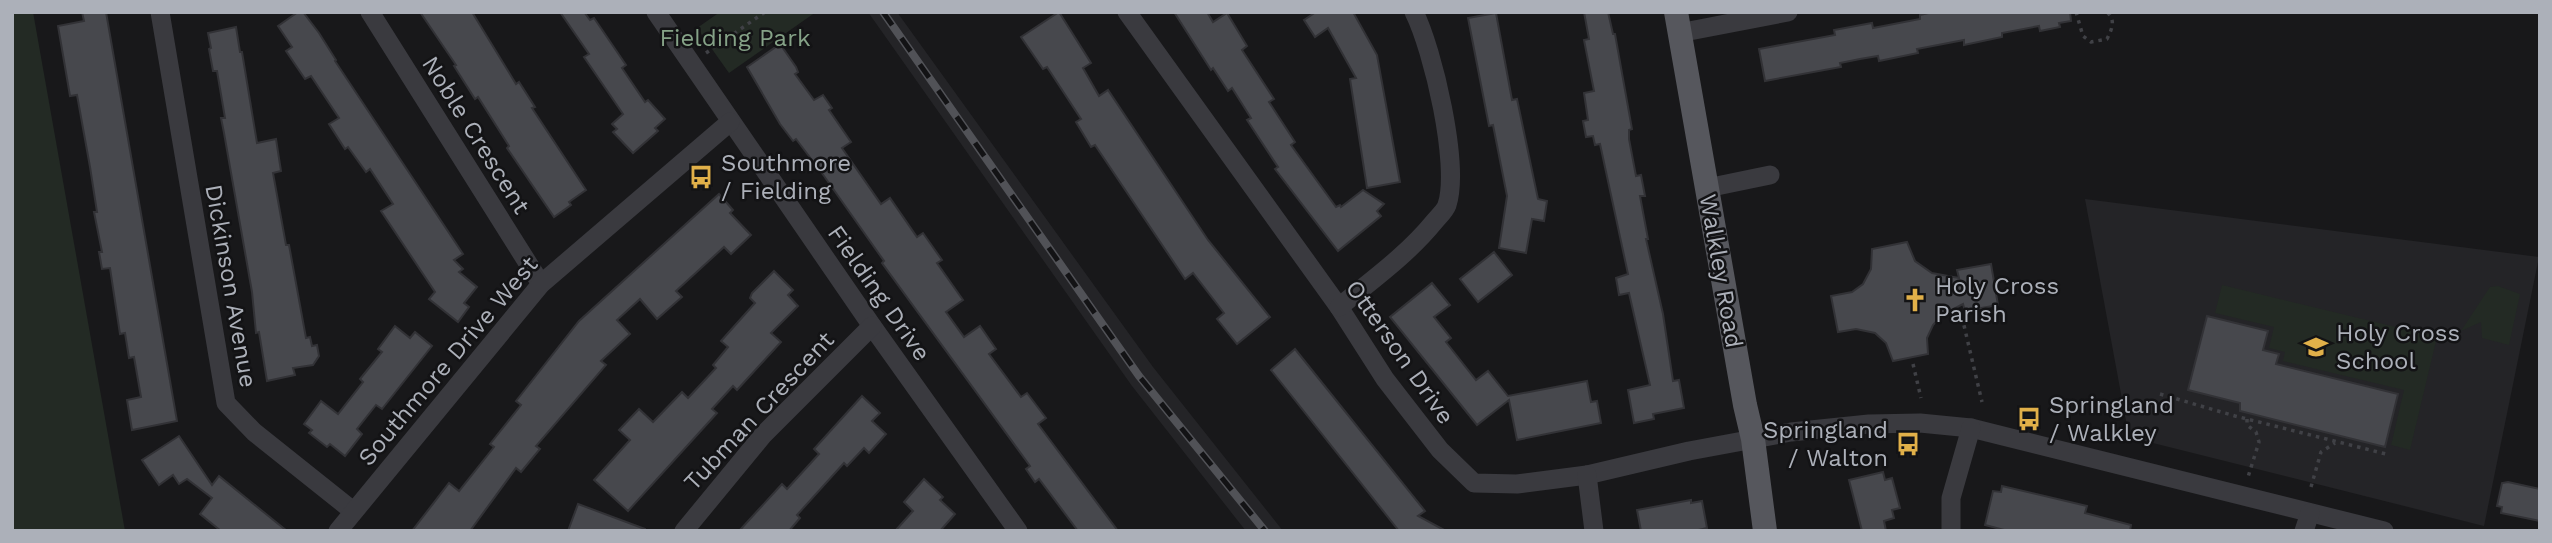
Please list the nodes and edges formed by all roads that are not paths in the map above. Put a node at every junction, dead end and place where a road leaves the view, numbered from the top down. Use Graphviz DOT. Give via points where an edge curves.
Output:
graph roads {
  1 [pos="160,12"];
  2 [pos="370,12"];
  3 [pos="656,12"];
  4 [pos="1127,12"];
  5 [pos="1414,12"];
  6 [pos="1788,12"];
  7 [pos="1678,23"];
  8 [pos="730,122"];
  9 [pos="1770,176"];
  10 [pos="1707,188"];
  11 [pos="541,284"];
  12 [pos="1339,307"];
  13 [pos="872,327"];
  14 [pos="1971,428"];
  15 [pos="1753,439"];
  16 [pos="1587,475"];
  17 [pos="352,511"];
  18 [pos="2307,522"];
  19 [pos="1017,530"];
  20 [pos="338,531"];
  21 [pos="684,531"];
  22 [pos="1594,531"];
  23 [pos="1765,531"];
  24 [pos="1951,531"];
  25 [pos="2384,531"];
  1 -- 17 [label="street, Dickinson Avenue" via="226,403 254,432"];
  2 -- 11 [label="street, Noble Crescent"];
  3 -- 8 [label="street, Fielding Drive"];
  4 -- 12 [label="street, Otterson Drive"];
  5 -- 12 [label="street" via="1436,74 1450,163 1447,206 1417,243"];
  6 -- 7 [label="street"];
  7 -- 10 [label="main road, Walkley Road"];
  8 -- 11 [label="street, Southmore Drive West"];
  8 -- 13 [label="street, Fielding Drive"];
  9 -- 10 [label="street"];
  10 -- 15 [label="main road, Walkley Road"];
  11 -- 17 [label="street, Southmore Drive West"];
  12 -- 16 [label="street, Otterson Drive" via="1385,379 1440,450 1474,483 1517,484"];
  13 -- 19 [label="street, Fielding Drive"];
  13 -- 21 [label="street, Tubman Crescent" via="764,435"];
  14 -- 15 [label="street, Otterson Drive" via="1869,424"];
  14 -- 18 [label="street, Otterson Drive" via="2243,496"];
  14 -- 24 [label="street" via="1951,498"];
  15 -- 16 [label="street, Otterson Drive"];
  15 -- 23 [label="main road, Walkley Road"];
  16 -- 22 [label="street"];
  17 -- 20 [label="street, Southmore Drive West"];
  18 -- 25 [label="street, Otterson Drive"];
}
